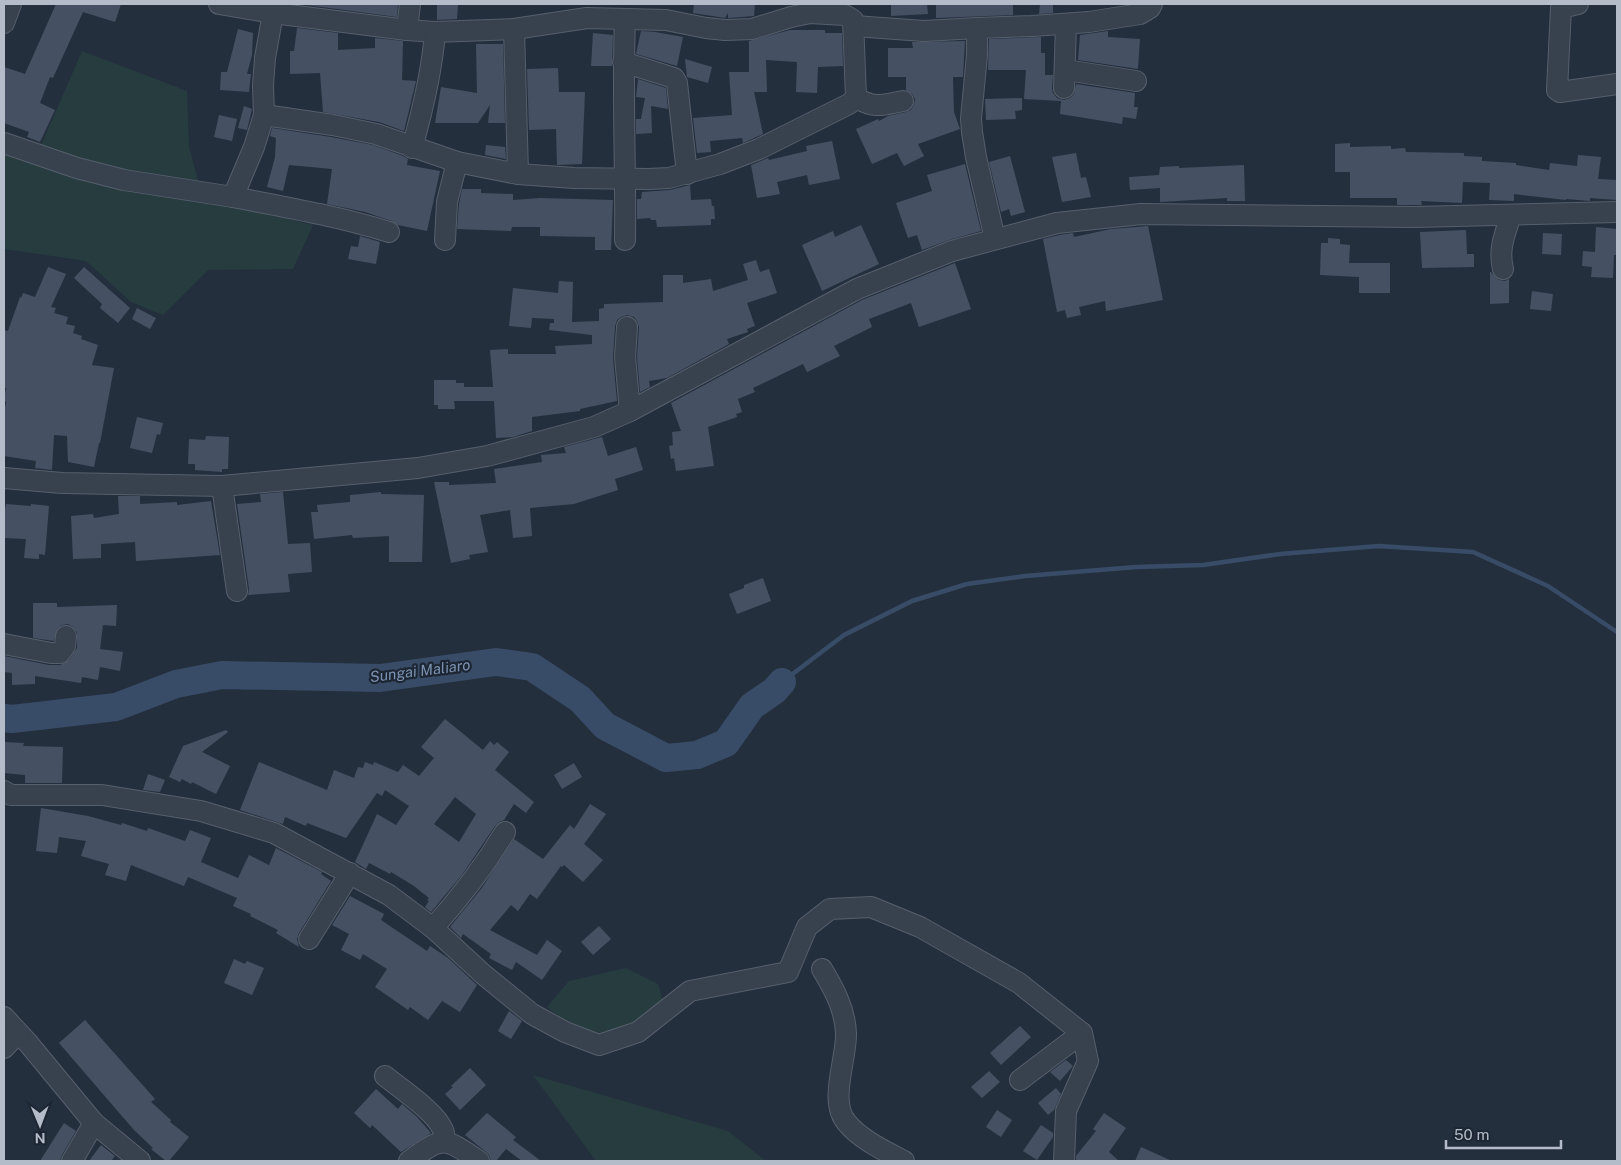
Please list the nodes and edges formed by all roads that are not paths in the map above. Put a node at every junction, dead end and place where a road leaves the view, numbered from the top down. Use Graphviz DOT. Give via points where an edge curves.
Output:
graph roads {
  1 [pos="11,4"];
  2 [pos="410,4"];
  3 [pos="1152,4"];
  4 [pos="1578,4"];
  5 [pos="232,5"];
  6 [pos="324,12"];
  7 [pos="273,13"];
  8 [pos="625,20"];
  9 [pos="4,23"];
  10 [pos="1066,24"];
  11 [pos="854,26"];
  12 [pos="977,28"];
  13 [pos="514,29"];
  14 [pos="407,30"];
  15 [pos="435,32"];
  16 [pos="623,62"];
  17 [pos="1136,81"];
  18 [pos="1617,84"];
  19 [pos="856,98"];
  20 [pos="903,101"];
  21 [pos="264,115"];
  22 [pos="4,143"];
  23 [pos="412,148"];
  24 [pos="457,162"];
  25 [pos="518,174"];
  26 [pos="686,174"];
  27 [pos="626,179"];
  28 [pos="233,197"];
  29 [pos="1617,212"];
  30 [pos="1511,214"];
  31 [pos="389,232"];
  32 [pos="995,239"];
  33 [pos="445,240"];
  34 [pos="625,240"];
  35 [pos="1503,269"];
  36 [pos="627,327"];
  37 [pos="630,411"];
  38 [pos="4,478"];
  39 [pos="222,486"];
  40 [pos="237,591"];
  41 [pos="66,636"];
  42 [pos="4,644"];
  43 [pos="4,791"];
  44 [pos="505,832"];
  45 [pos="350,873"];
  46 [pos="433,928"];
  47 [pos="309,939"];
  48 [pos="822,969"];
  49 [pos="4,1017"];
  50 [pos="18,1032"];
  51 [pos="1082,1033"];
  52 [pos="4,1048"];
  53 [pos="385,1076"];
  54 [pos="1020,1080"];
  55 [pos="94,1123"];
  56 [pos="444,1142"];
  57 [pos="72,1161"];
  58 [pos="140,1161"];
  59 [pos="409,1161"];
  60 [pos="478,1161"];
  61 [pos="904,1161"];
  62 [pos="1064,1161"];
  1 -- 9 [label="street"];
  2 -- 14 [label="street"];
  3 -- 10 [label="street" via="1140,14"];
  4 -- 18 [label="street" via="1561,8 1557,90"];
  5 -- 7 [label="street"];
  6 -- 7 [label="street"];
  6 -- 14 [label="street"];
  7 -- 21 [label="street" via="265,58"];
  8 -- 11 [label="street" via="666,20 725,30 752,28 810,13 833,13 845,15 853,20"];
  8 -- 13 [label="street" via="586,18"];
  8 -- 16 [label="street"];
  10 -- 12 [label="street"];
  10 -- 17 [label="street" via="1065,79"];
  11 -- 12 [label="street" via="924,31"];
  11 -- 19 [label="street"];
  12 -- 32 [label="street" via="972,132"];
  13 -- 15 [label="street"];
  13 -- 25 [label="street"];
  14 -- 15 [label="street"];
  15 -- 23 [label="street" via="428,90"];
  16 -- 26 [label="street" via="674,78 677,83"];
  16 -- 27 [label="street"];
  19 -- 20 [label="street" via="876,106"];
  19 -- 26 [label="street" via="759,149"];
  21 -- 23 [label="street" via="359,130"];
  21 -- 28 [label="street"];
  22 -- 28 [label="street" via="124,180"];
  23 -- 24 [label="street"];
  24 -- 25 [label="street"];
  24 -- 33 [label="street" via="447,202"];
  25 -- 27 [label="street"];
  26 -- 27 [label="street" via="669,178"];
  27 -- 34 [label="street"];
  28 -- 31 [label="street" via="325,214"];
  29 -- 30 [label="street"];
  30 -- 32 [label="street" via="1415,217 1141,214 1057,224"];
  30 -- 35 [label="street" via="1502,242 1500,256"];
  32 -- 37 [label="street" via="952,251 857,289"];
  36 -- 37 [label="street" via="625,357"];
  37 -- 39 [label="street" via="594,427 487,456 418,468"];
  38 -- 39 [label="street" via="62,483"];
  39 -- 40 [label="street"];
  41 -- 42 [label="street" via="60,653"];
  43 -- 45 [label="street" via="11,795 102,794 201,811 274,833"];
  44 -- 46 [label="street" via="488,861"];
  45 -- 46 [label="street" via="389,895"];
  45 -- 47 [label="street"];
  46 -- 51 [label="street" via="532,1014 564,1032 599,1045 638,1032 690,991 788,972 807,927 830,909 871,907 920,927 1019,983"];
  48 -- 61 [label="street" via="842,1006 846,1033 839,1085 844,1119 861,1135"];
  49 -- 50 [label="street"];
  50 -- 52 [label="street"];
  50 -- 55 [label="street"];
  51 -- 54 [label="street"];
  51 -- 62 [label="street" via="1088,1061 1066,1111"];
  53 -- 56 [label="street" via="438,1122 444,1132"];
  55 -- 57 [label="street"];
  55 -- 58 [label="street"];
  56 -- 59 [label="street" via="433,1144"];
  56 -- 60 [label="street" via="459,1147"];
}
